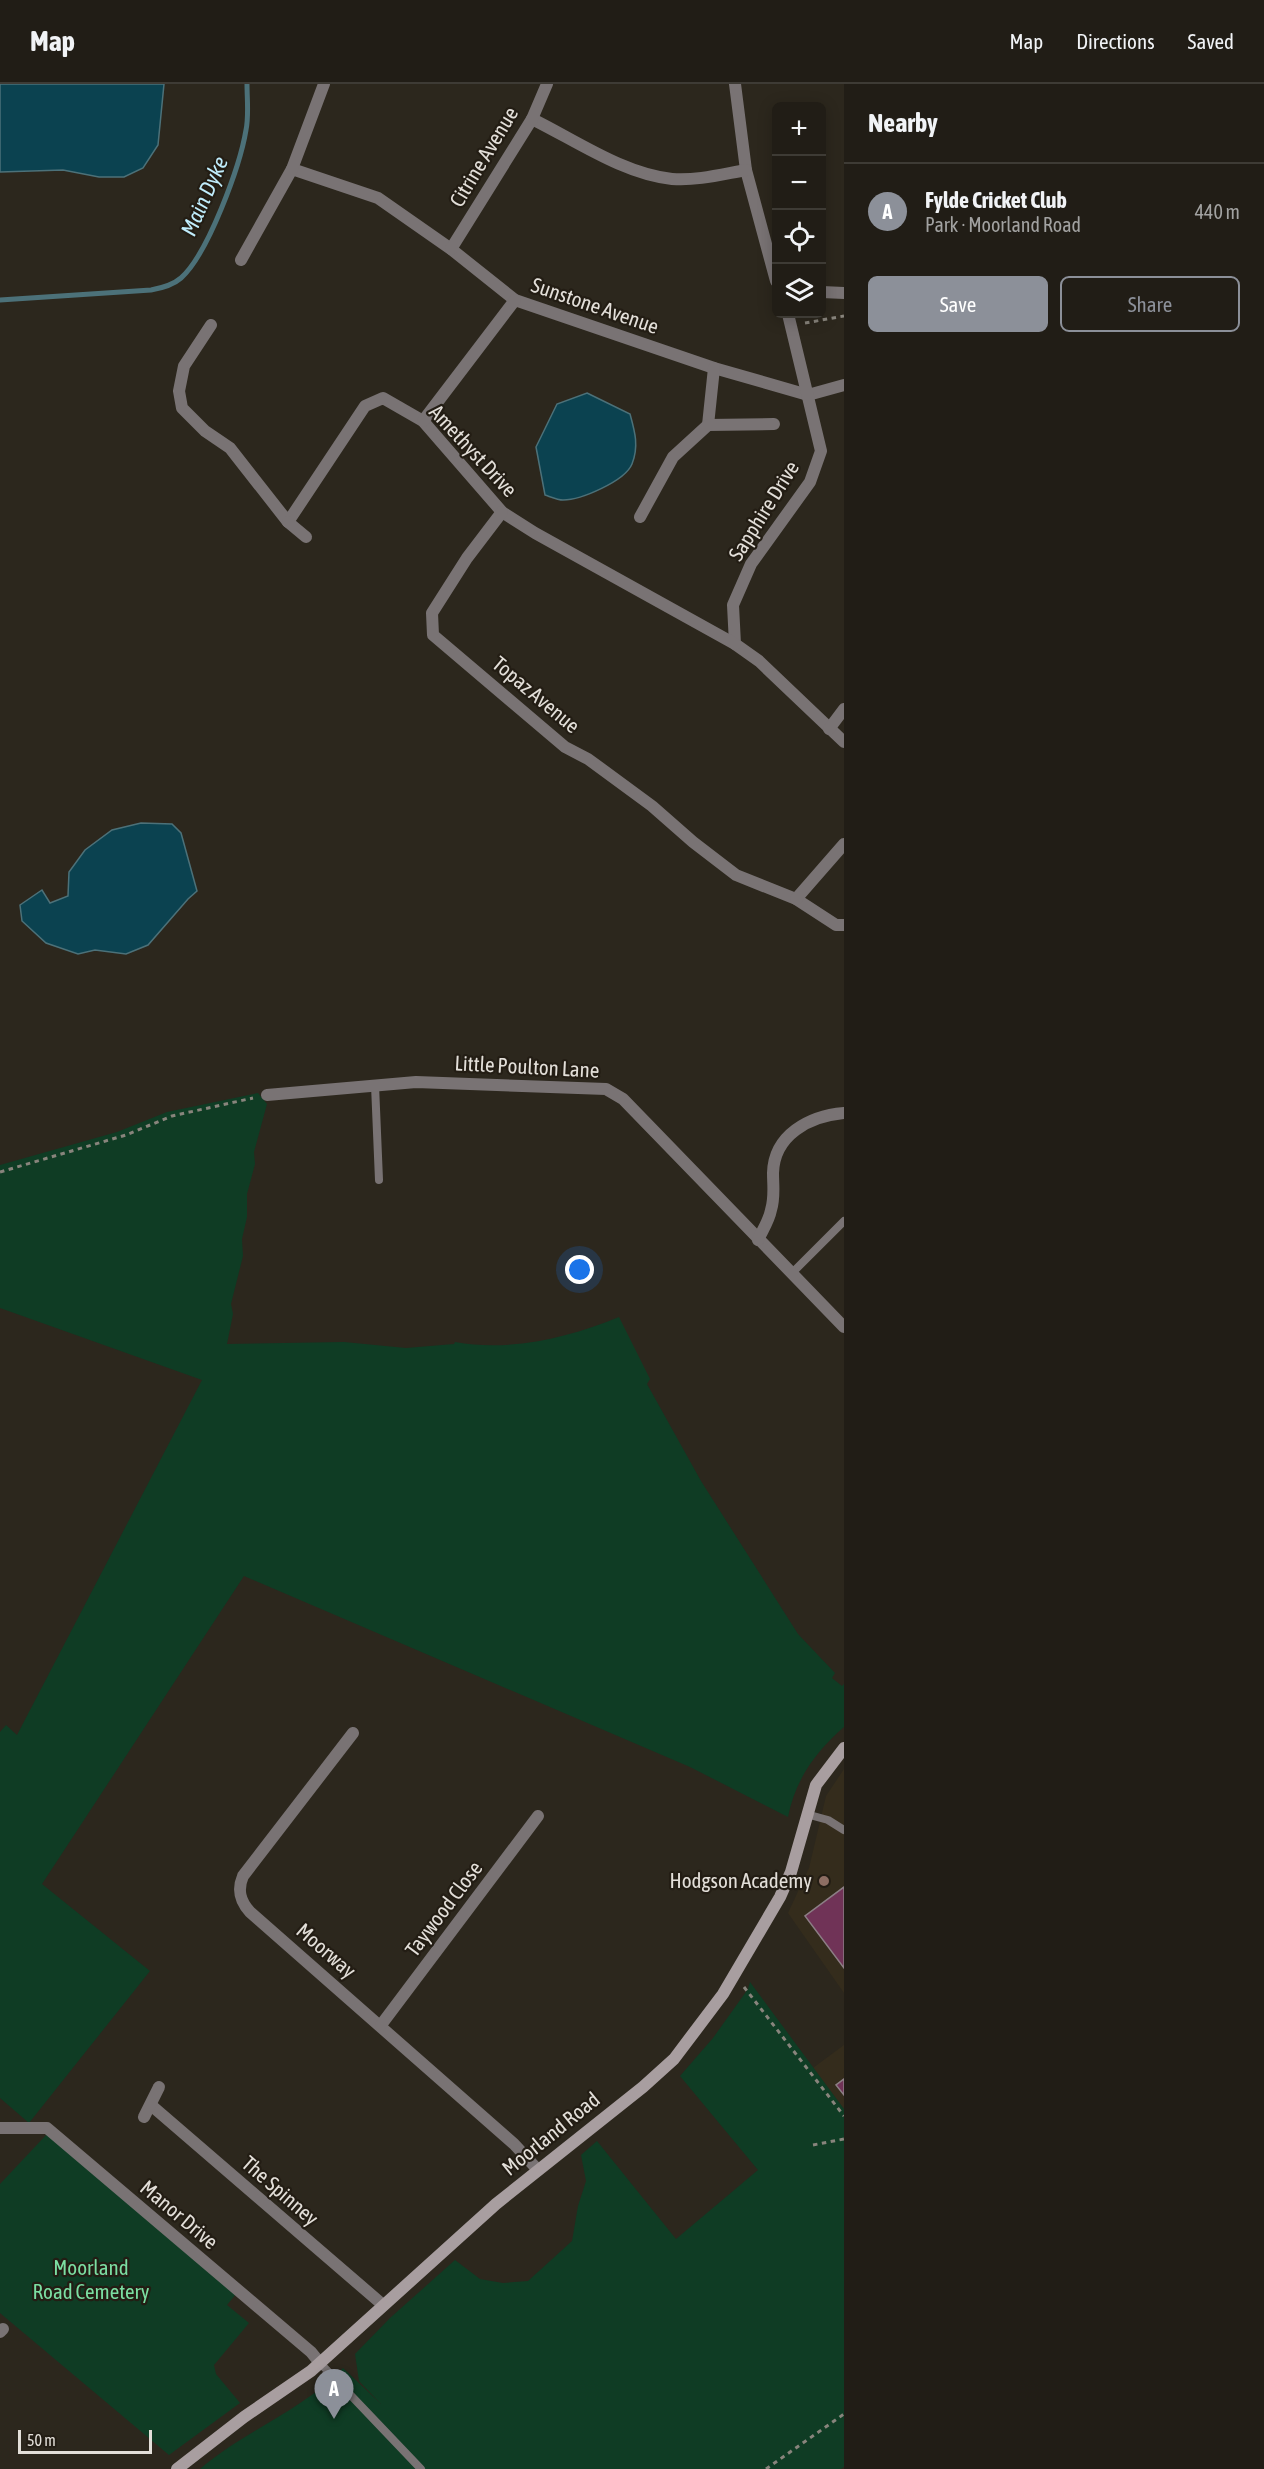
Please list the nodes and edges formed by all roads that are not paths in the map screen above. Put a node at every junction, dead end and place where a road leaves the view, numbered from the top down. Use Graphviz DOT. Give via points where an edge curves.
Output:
graph roads {
  1 [pos="324,84"];
  2 [pos="547,84"];
  3 [pos="735,84"];
  4 [pos="532,119"];
  5 [pos="292,169"];
  6 [pos="746,170"];
  7 [pos="451,249"];
  8 [pos="241,260"];
  9 [pos="772,264"];
  10 [pos="826,292"];
  11 [pos="844,293"];
  12 [pos="515,300"];
  13 [pos="790,319"];
  14 [pos="211,325"];
  15 [pos="714,368"];
  16 [pos="844,385"];
  17 [pos="808,394"];
  18 [pos="423,421"];
  19 [pos="774,424"];
  20 [pos="708,425"];
  21 [pos="502,512"];
  22 [pos="640,517"];
  23 [pos="288,522"];
  24 [pos="306,537"];
  25 [pos="735,644"];
  26 [pos="844,709"];
  27 [pos="829,729"];
  28 [pos="844,742"];
  29 [pos="844,844"];
  30 [pos="796,899"];
  31 [pos="844,925"];
  32 [pos="375,1085"];
  33 [pos="267,1095"];
  34 [pos="844,1113"];
  35 [pos="379,1180"];
  36 [pos="844,1221"];
  37 [pos="758,1240"];
  38 [pos="792,1273"];
  39 [pos="844,1327"];
  40 [pos="353,1733"];
  41 [pos="844,1748"];
  42 [pos="806,1814"];
  43 [pos="538,1816"];
  44 [pos="844,1830"];
  45 [pos="381,2025"];
  46 [pos="159,2087"];
  47 [pos="0,2128"];
  48 [pos="538,2170"];
  49 [pos="383,2304"];
  50 [pos="320,2363"];
  51 [pos="177,2469"];
  52 [pos="422,2469"];
  1 -- 5 [label="street"];
  2 -- 4 [label="street, Citrine Avenue"];
  3 -- 6 [label="street"];
  4 -- 6 [label="street" via="651,175 673,179"];
  4 -- 7 [label="street, Citrine Avenue"];
  5 -- 7 [label="street, Sunstone Avenue" via="378,198"];
  5 -- 8 [label="street"];
  6 -- 9 [label="street"];
  7 -- 12 [label="street, Sunstone Avenue"];
  10 -- 11 [label="street"];
  12 -- 15 [label="street, Sunstone Avenue"];
  12 -- 18 [label="street"];
  13 -- 17 [label="street, Sapphire Drive"];
  14 -- 23 [label="street" via="184,366 178,391 182,408 230,448"];
  15 -- 17 [label="street, Sunstone Avenue"];
  15 -- 20 [label="street"];
  16 -- 17 [label="street"];
  17 -- 25 [label="street, Sapphire Drive" via="821,452 810,482 751,564 733,604"];
  18 -- 21 [label="street, Amethyst Drive"];
  18 -- 23 [label="street, Amethyst Drive" via="382,398 365,406"];
  19 -- 20 [label="street"];
  20 -- 22 [label="street" via="673,458"];
  21 -- 25 [label="street, Amethyst Drive"];
  21 -- 30 [label="street, Topaz Avenue" via="432,613 433,635 565,747 652,806 736,875"];
  23 -- 24 [label="street"];
  25 -- 27 [label="street" via="759,661"];
  26 -- 27 [label="street"];
  27 -- 28 [label="street"];
  29 -- 30 [label="street"];
  30 -- 31 [label="street, Topaz Avenue" via="836,925"];
  32 -- 33 [label="street, Little Poulton Lane"];
  32 -- 35 [label="lane"];
  32 -- 37 [label="street, Little Poulton Lane" via="462,1082 606,1089 623,1099"];
  34 -- 37 [label="street" via="820,1117 797,1127 783,1141 775,1158 771,1213"];
  36 -- 38 [label="lane"];
  37 -- 38 [label="street, Little Poulton Lane"];
  38 -- 39 [label="street, Little Poulton Lane"];
  40 -- 45 [label="street, Moorway" via="243,1876 239,1889 250,1912"];
  41 -- 42 [label="street, Moorland Road" via="822,1775"];
  42 -- 44 [label="lane" via="828,1820"];
  42 -- 48 [label="street, Moorland Road" via="791,1872 735,1975 697,2032 644,2087"];
  43 -- 45 [label="street, Taywood Close"];
  45 -- 48 [label="street, Moorway"];
  46 -- 49 [label="street, The Spinney" via="148,2111"];
  47 -- 50 [label="street, Manor Drive" via="47,2128"];
  48 -- 49 [label="street, Moorland Road"];
  49 -- 50 [label="street, Moorland Road"];
  50 -- 51 [label="street, Moorland Road"];
  50 -- 52 [label="lane"];
}
